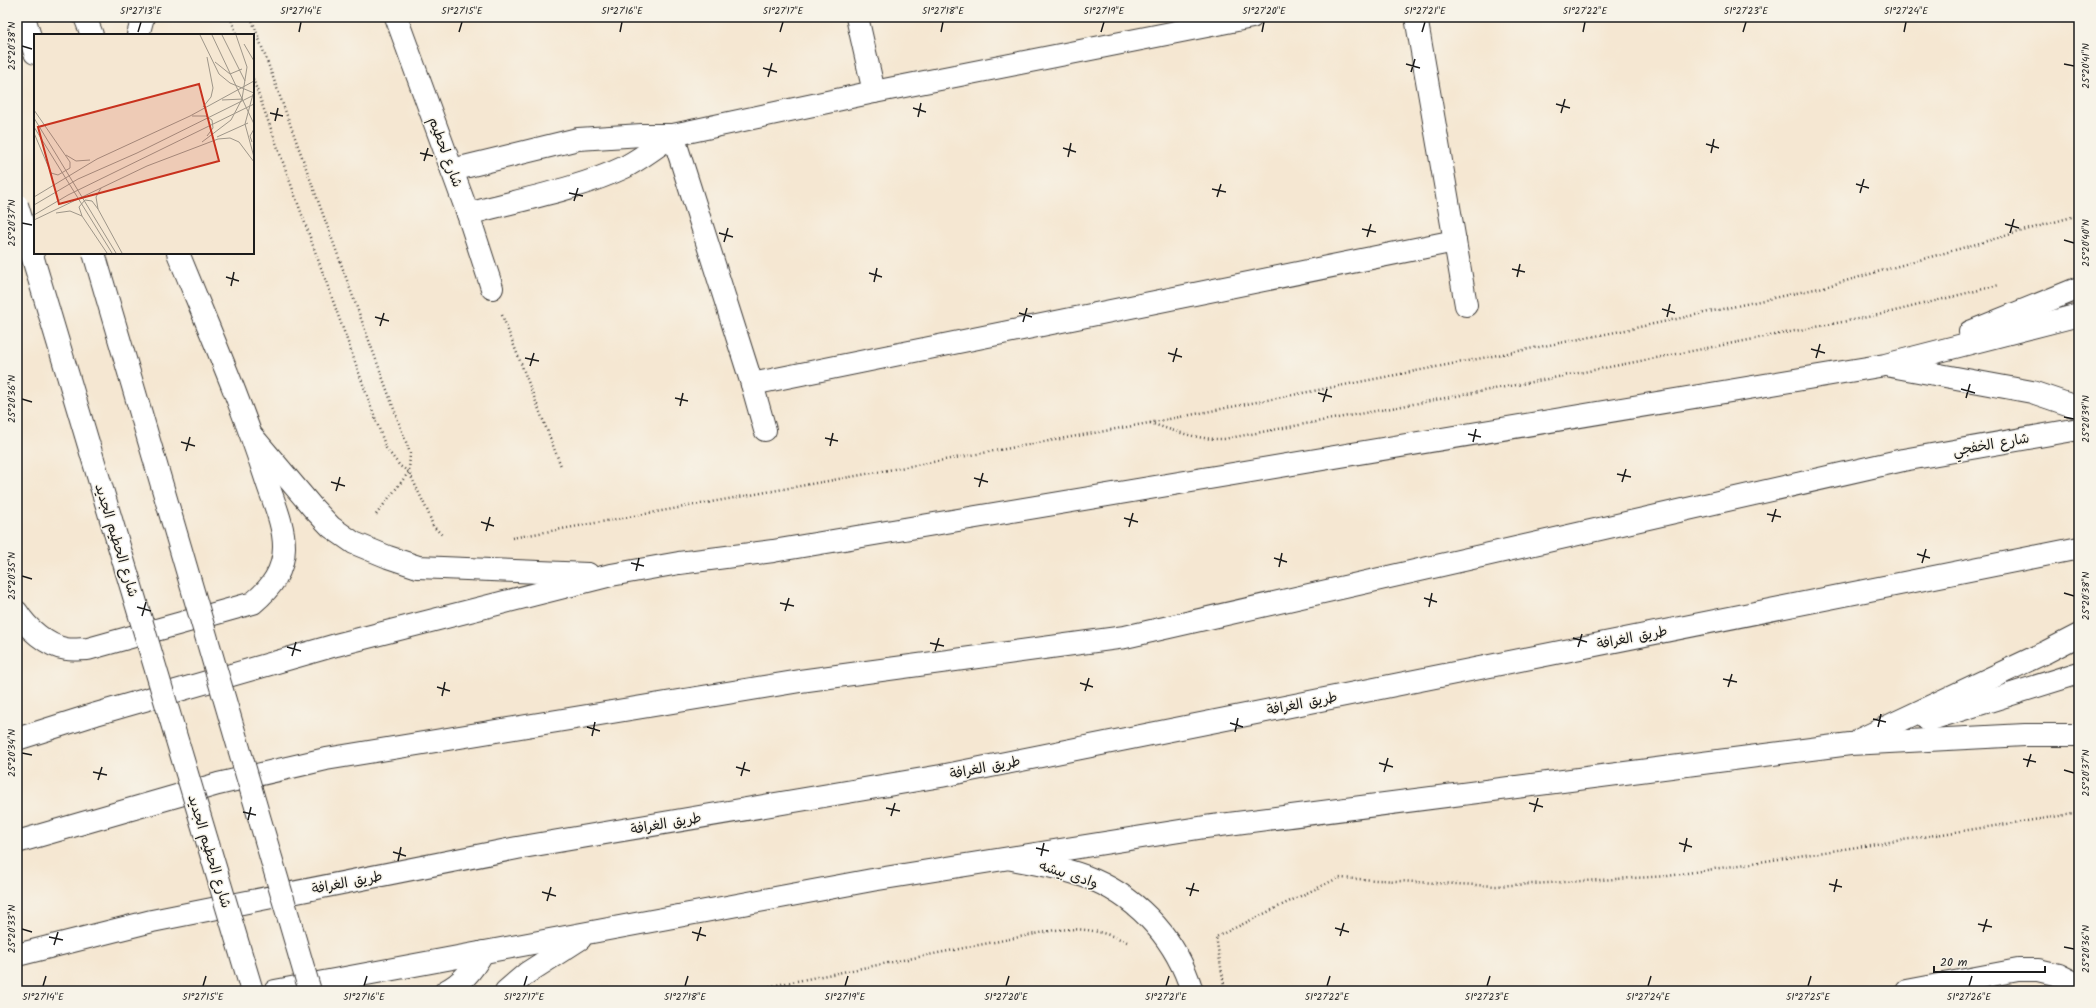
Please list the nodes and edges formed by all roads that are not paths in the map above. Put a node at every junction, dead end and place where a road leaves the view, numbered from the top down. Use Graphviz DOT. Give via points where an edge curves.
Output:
graph roads {
  1 [pos="24,17"];
  2 [pos="85,17"];
  3 [pos="143,17"];
  4 [pos="396,17"];
  5 [pos="857,17"];
  6 [pos="1252,17"];
  7 [pos="1416,17"];
  8 [pos="92,34"];
  9 [pos="138,34"];
  10 [pos="34,50"];
  11 [pos="874,92"];
  12 [pos="673,135"];
  13 [pos="452,170"];
  14 [pos="17,205"];
  15 [pos="468,214"];
  16 [pos="1455,241"];
  17 [pos="94,254"];
  18 [pos="178,254"];
  19 [pos="492,288"];
  20 [pos="2079,288"];
  21 [pos="1466,305"];
  22 [pos="2079,315"];
  23 [pos="1885,365"];
  24 [pos="752,384"];
  25 [pos="2079,408"];
  26 [pos="2079,428"];
  27 [pos="765,430"];
  28 [pos="252,437"];
  29 [pos="2079,548"];
  30 [pos="611,575"];
  31 [pos="17,612"];
  32 [pos="2079,635"];
  33 [pos="2079,673"];
  34 [pos="2079,725"];
  35 [pos="2025,735"];
  36 [pos="2079,735"];
  37 [pos="17,739"];
  38 [pos="1850,744"];
  39 [pos="17,842"];
  40 [pos="1012,859"];
  41 [pos="590,933"];
  42 [pos="483,952"];
  43 [pos="17,956"];
  44 [pos="1963,985"];
  45 [pos="2079,985"];
  46 [pos="252,991"];
  47 [pos="275,991"];
  48 [pos="310,991"];
  49 [pos="446,991"];
  50 [pos="506,991"];
  51 [pos="1192,991"];
  52 [pos="1907,991"];
  1 -- 10 [label="main road"];
  2 -- 8 [label="main road"];
  3 -- 9 [label="main road"];
  4 -- 13 [label="main road, شارع لحطيم"];
  5 -- 11 [label="main road"];
  6 -- 11 [label="main road"];
  7 -- 16 [label="main road"];
  11 -- 12 [label="main road"];
  12 -- 13 [label="main road" via="578,139"];
  12 -- 15 [label="main road" via="632,162 600,178"];
  12 -- 24 [label="main road"];
  13 -- 15 [label="main road, شارع لحطيم"];
  14 -- 46 [label="main road, شارع الحطيم الجديد, bridge"];
  15 -- 19 [label="main road, شارع لحطيم"];
  16 -- 21 [label="main road"];
  16 -- 24 [label="main road"];
  17 -- 48 [label="main road, bridge"];
  18 -- 28 [label="main road"];
  20 -- 23 [label="main road"];
  22 -- 23 [label="main road"];
  23 -- 25 [label="main road" via="2032,392"];
  23 -- 30 [label="main road" via="773,551"];
  24 -- 27 [label="main road"];
  26 -- 39 [label="main road, شارع الخفجي" via="1903,460 1125,637 800,681 326,760 218,784"];
  28 -- 30 [label="main road" via="331,527 354,543 388,557 418,567"];
  28 -- 31 [label="main road" via="282,530 284,547 282,564 276,579 253,603 88,649 65,649 42,638 22,621"];
  29 -- 43 [label="main road, طريق الغرافة" via="941,776 517,848 152,921"];
  30 -- 37 [label="main road" via="336,645"];
  32 -- 38 [label="main road"];
  33 -- 38 [label="main road"];
  34 -- 35 [label="main road"];
  35 -- 36 [label="main road"];
  35 -- 38 [label="main road"];
  38 -- 40 [label="main road" via="1205,827"];
  40 -- 41 [label="main road" via="872,880"];
  40 -- 51 [label="main road, وادى بيشه" via="1095,880 1141,910 1160,930 1175,952 1188,976"];
  41 -- 42 [label="main road"];
  41 -- 50 [label="main road" via="527,973"];
  42 -- 47 [label="main road"];
  42 -- 49 [label="main road" via="464,978"];
  44 -- 45 [label="main road" via="2018,970 2038,970 2058,975"];
  44 -- 52 [label="main road"];
}
